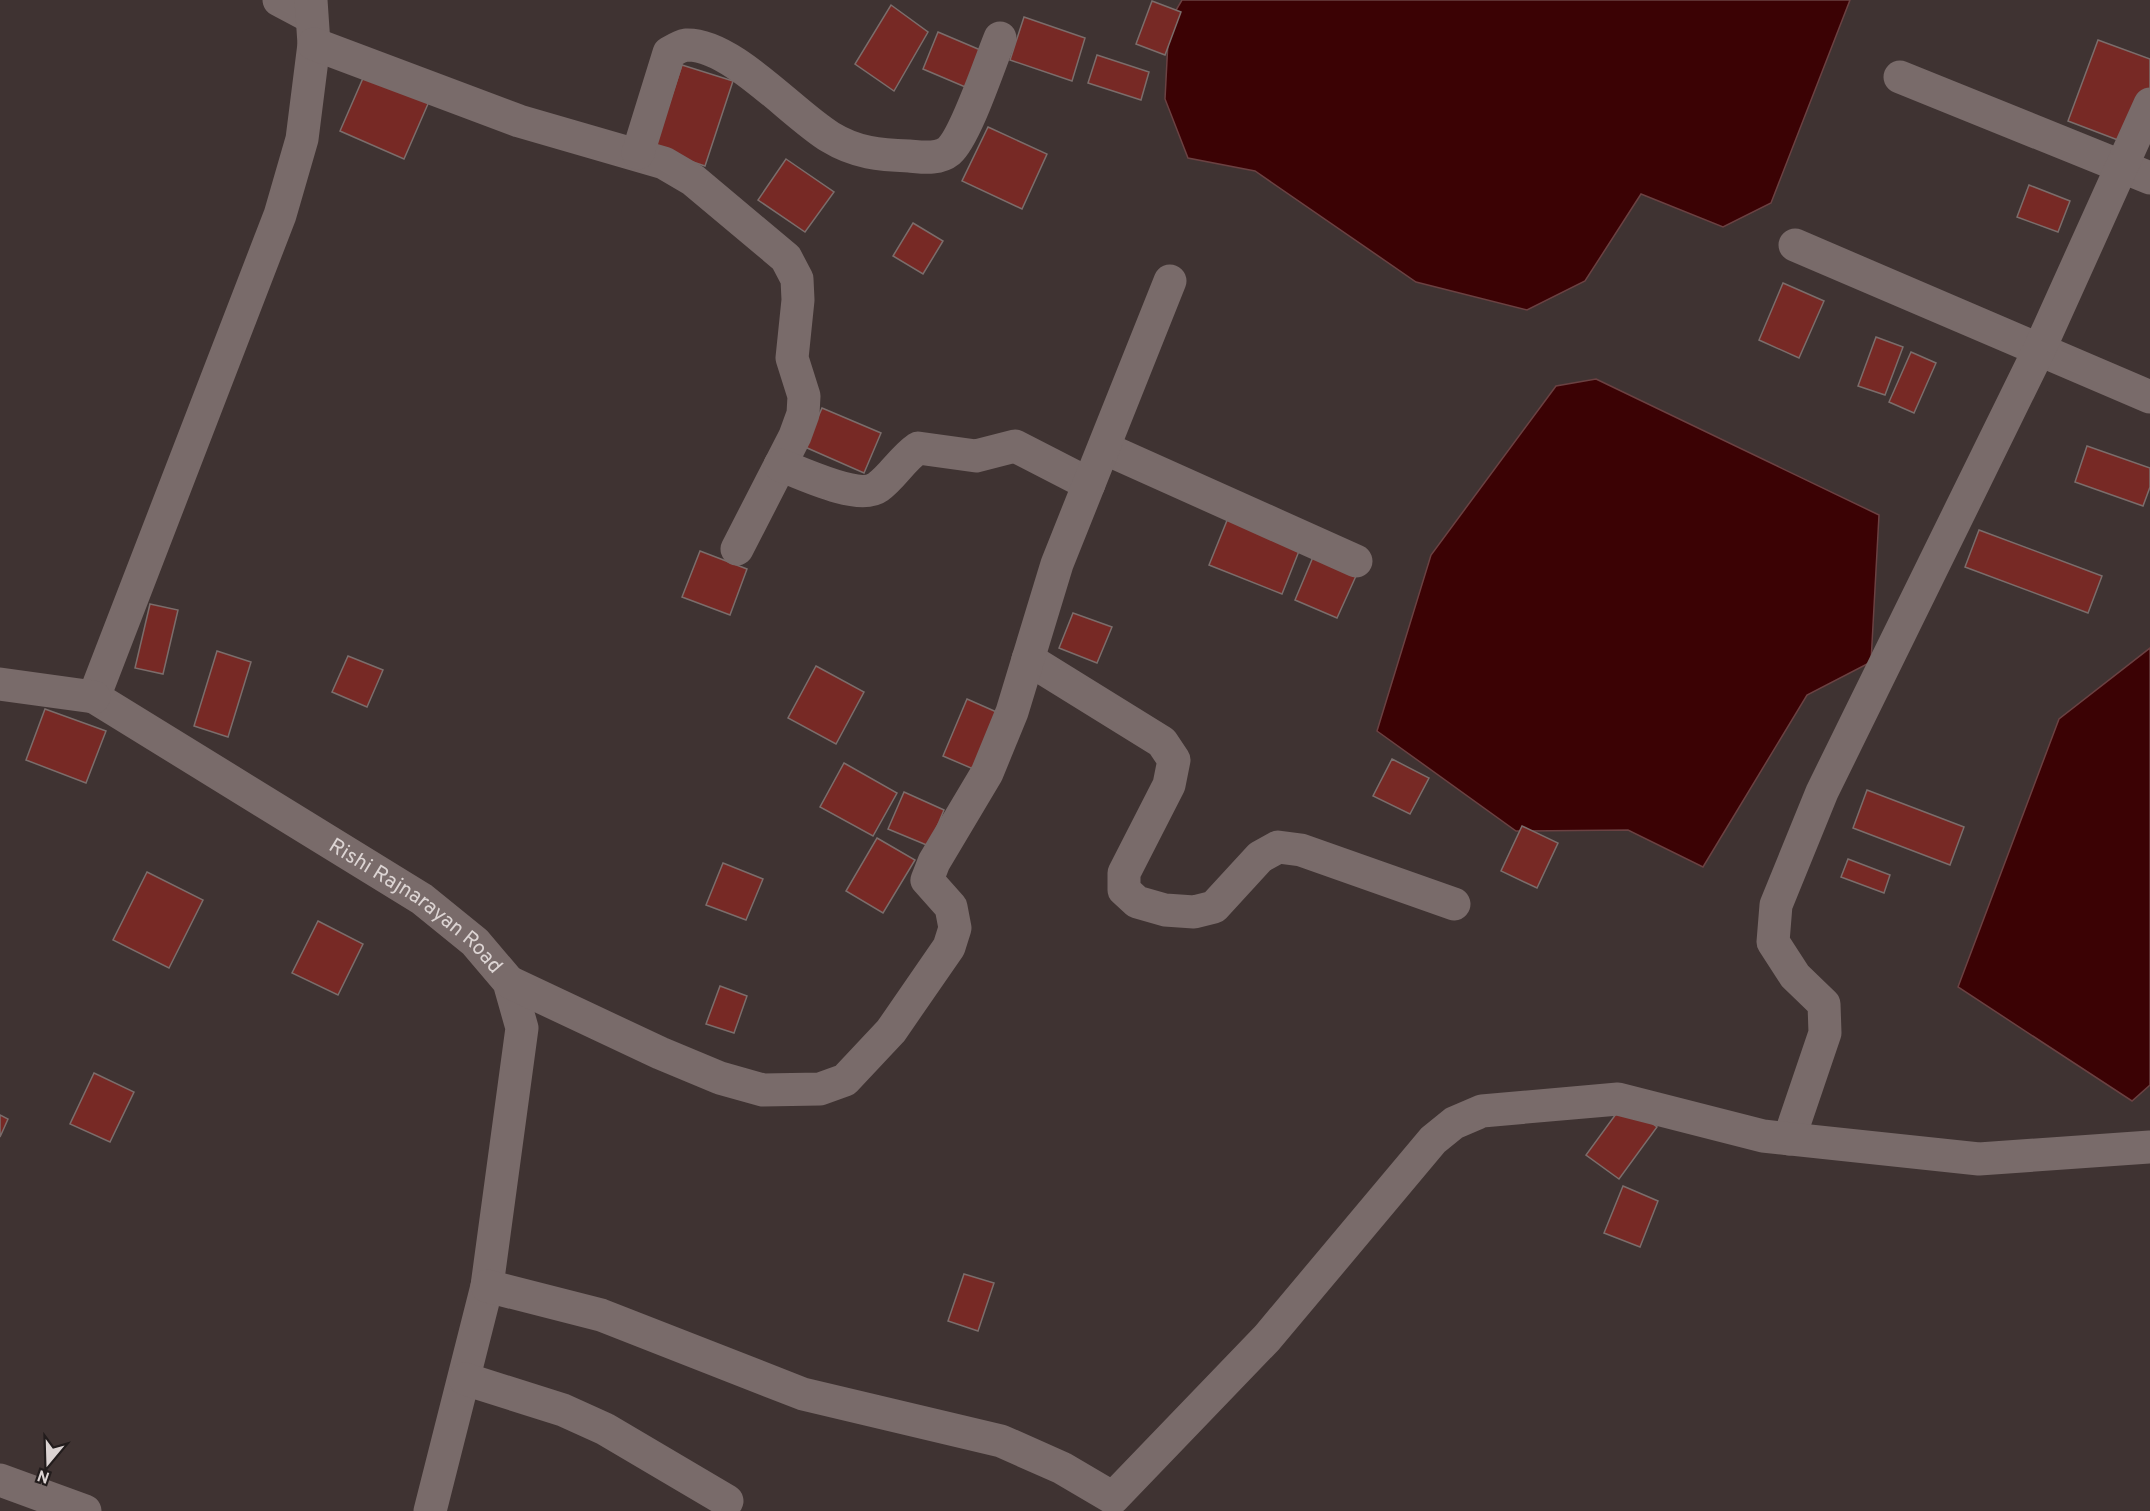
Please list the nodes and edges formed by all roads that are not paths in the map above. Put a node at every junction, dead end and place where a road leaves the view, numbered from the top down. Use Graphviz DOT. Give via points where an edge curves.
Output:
graph roads {
  1 [pos="279,0"];
  2 [pos="312,21"];
  3 [pos="1000,38"];
  4 [pos="1900,77"];
  5 [pos="2150,104"];
  6 [pos="638,153"];
  7 [pos="2136,172"];
  8 [pos="1795,245"];
  9 [pos="1170,281"];
  10 [pos="2039,350"];
  11 [pos="2150,397"];
  12 [pos="1104,448"];
  13 [pos="780,465"];
  14 [pos="1089,484"];
  15 [pos="737,549"];
  16 [pos="1356,561"];
  17 [pos="1028,659"];
  18 [pos="0,684"];
  19 [pos="94,697"];
  20 [pos="1454,904"];
  21 [pos="509,982"];
  22 [pos="1789,1138"];
  23 [pos="2150,1147"];
  24 [pos="487,1286"];
  25 [pos="465,1379"];
  26 [pos="0,1480"];
  27 [pos="727,1501"];
  28 [pos="1116,1505"];
  29 [pos="85,1511"];
  30 [pos="430,1511"];
  1 -- 2 [label="street"];
  2 -- 6 [label="street" via="519,121"];
  2 -- 19 [label="street" via="302,139 280,215"];
  3 -- 6 [label="street" via="960,136 949,151 935,157 854,150 830,137 733,62 700,47 683,45 669,53"];
  4 -- 7 [label="street"];
  5 -- 7 [label="street"];
  6 -- 13 [label="street" via="693,180 786,258 796,279 798,300 792,358 804,396 803,414"];
  7 -- 10 [label="street"];
  8 -- 10 [label="street"];
  9 -- 12 [label="street"];
  10 -- 11 [label="street"];
  10 -- 22 [label="street" via="1822,792 1776,905 1773,942 1796,976 1824,1004 1825,1033"];
  12 -- 14 [label="street"];
  12 -- 16 [label="street"];
  13 -- 14 [label="street" via="850,490 866,491 877,488 918,448 976,456 1015,446"];
  13 -- 15 [label="street"];
  14 -- 17 [label="street" via="1057,564"];
  17 -- 20 [label="street" via="1162,742 1174,760 1169,785 1124,873 1124,890 1137,902 1165,910 1194,912 1214,907 1260,857 1278,847 1301,850"];
  17 -- 21 [label="street" via="1012,712 987,772 927,880 951,907 955,928 949,947 891,1031 845,1080 820,1089 798,1091 763,1090 720,1078"];
  18 -- 19 [label="street, Rishi Rajnarayan Road"];
  19 -- 21 [label="street, Rishi Rajnarayan Road" via="422,899 475,942"];
  21 -- 24 [label="street, Rishi Rajnarayan Road" via="522,1028"];
  22 -- 23 [label="street" via="1979,1159"];
  22 -- 28 [label="street" via="1763,1136 1618,1099 1482,1111 1454,1123 1402,1175 1267,1338"];
  24 -- 25 [label="street, Rishi Rajnarayan Road"];
  24 -- 28 [label="street" via="601,1316 803,1394 1001,1441 1062,1468"];
  25 -- 27 [label="street" via="563,1410 605,1428"];
  25 -- 30 [label="street, Rishi Rajnarayan Road"];
  26 -- 29 [label="street"];
}
